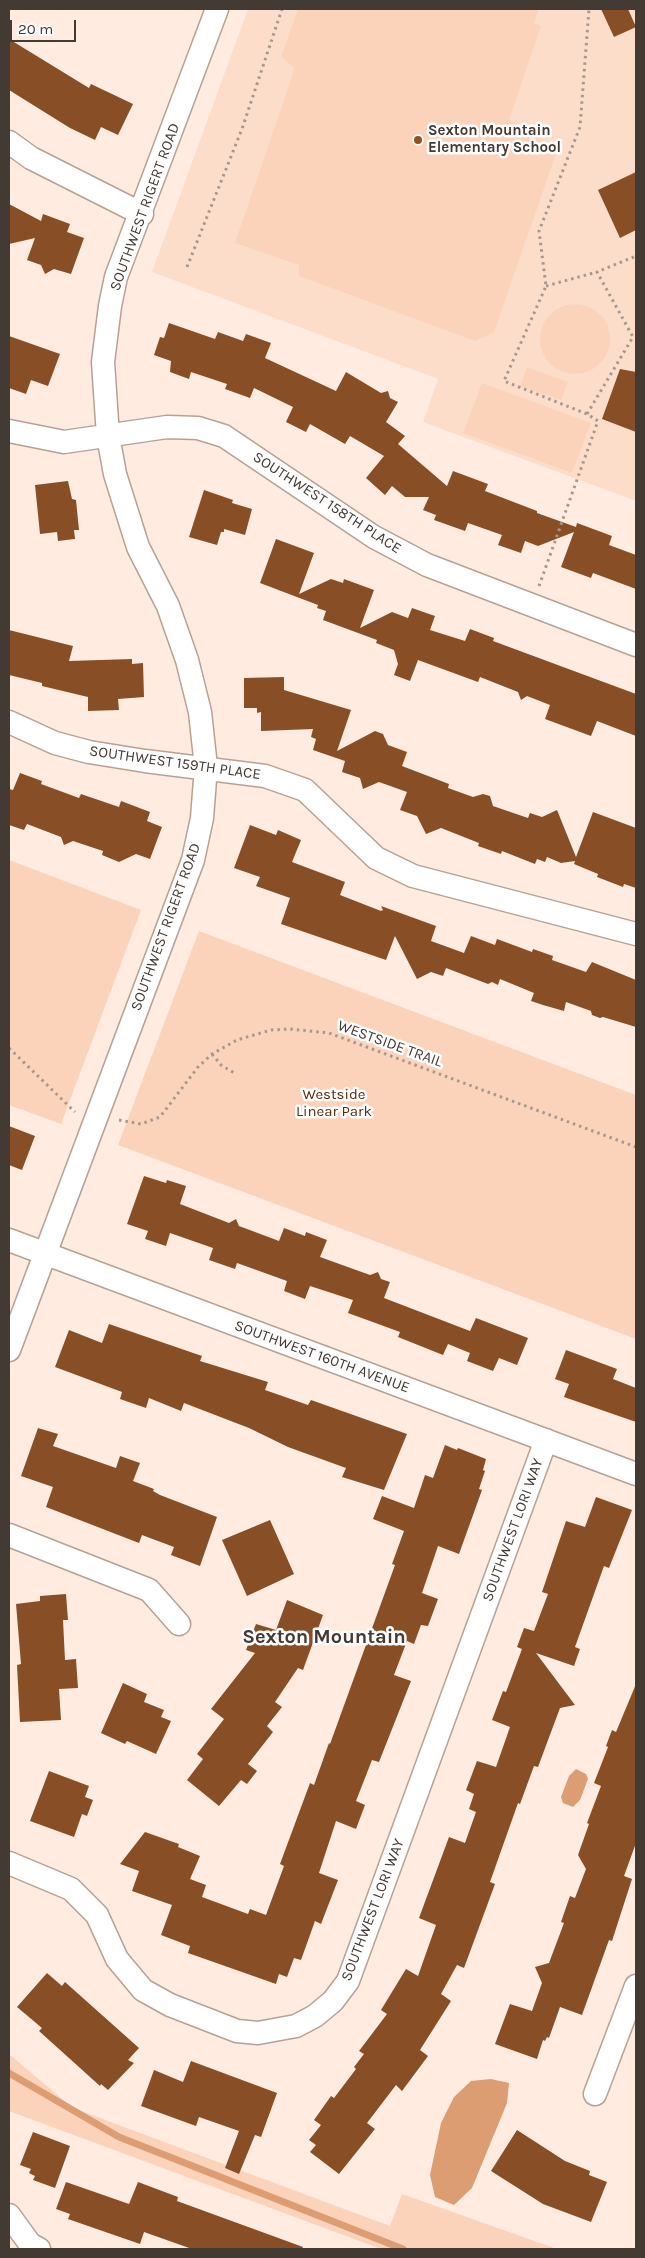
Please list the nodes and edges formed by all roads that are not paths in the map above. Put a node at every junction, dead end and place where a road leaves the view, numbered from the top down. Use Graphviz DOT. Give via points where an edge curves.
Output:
graph roads {
  1 [pos="216,9"];
  2 [pos="9,142"];
  3 [pos="142,214"];
  4 [pos="9,432"];
  5 [pos="108,436"];
  6 [pos="636,645"];
  7 [pos="9,722"];
  8 [pos="206,767"];
  9 [pos="636,934"];
  10 [pos="9,1240"];
  11 [pos="45,1254"];
  12 [pos="9,1350"];
  13 [pos="546,1440"];
  14 [pos="636,1474"];
  15 [pos="9,1535"];
  16 [pos="180,1624"];
  17 [pos="9,1863"];
  18 [pos="636,1986"];
  19 [pos="595,2094"];
  20 [pos="9,2215"];
  21 [pos="39,2249"];
  1 -- 3 [label="street, SOUTHWEST RIGERT ROAD"];
  2 -- 3 [label="street" via="31,158"];
  3 -- 5 [label="street, SOUTHWEST RIGERT ROAD" via="116,278 110,306 103,362"];
  4 -- 5 [label="street, SOUTHWEST 158TH PLACE" via="64,442"];
  5 -- 6 [label="street, SOUTHWEST 158TH PLACE" via="167,427 198,428 224,436 374,538 427,565"];
  5 -- 8 [label="street, SOUTHWEST RIGERT ROAD" via="115,474 138,547 168,606 187,660 200,712"];
  7 -- 8 [label="street, SOUTHWEST 159TH PLACE" via="55,743 89,752 145,762"];
  8 -- 9 [label="street, SOUTHWEST 159TH PLACE" via="265,776 305,790 376,858 413,876"];
  8 -- 11 [label="street, SOUTHWEST RIGERT ROAD" via="202,818 193,860"];
  10 -- 11 [label="street, SOUTHWEST 160TH AVENUE"];
  11 -- 12 [label="street, SOUTHWEST RIGERT ROAD"];
  11 -- 13 [label="street, SOUTHWEST 160TH AVENUE"];
  13 -- 14 [label="street, SOUTHWEST 160TH AVENUE"];
  13 -- 17 [label="street, SOUTHWEST LORI WAY" via="348,1981 333,2001 315,2016 296,2026 258,2033 237,2031 170,2005 142,1990 117,1959 97,1915 72,1888"];
  15 -- 16 [label="street" via="149,1590"];
  18 -- 19 [label="street"];
  20 -- 21 [label="street" via="30,2244"];
}
